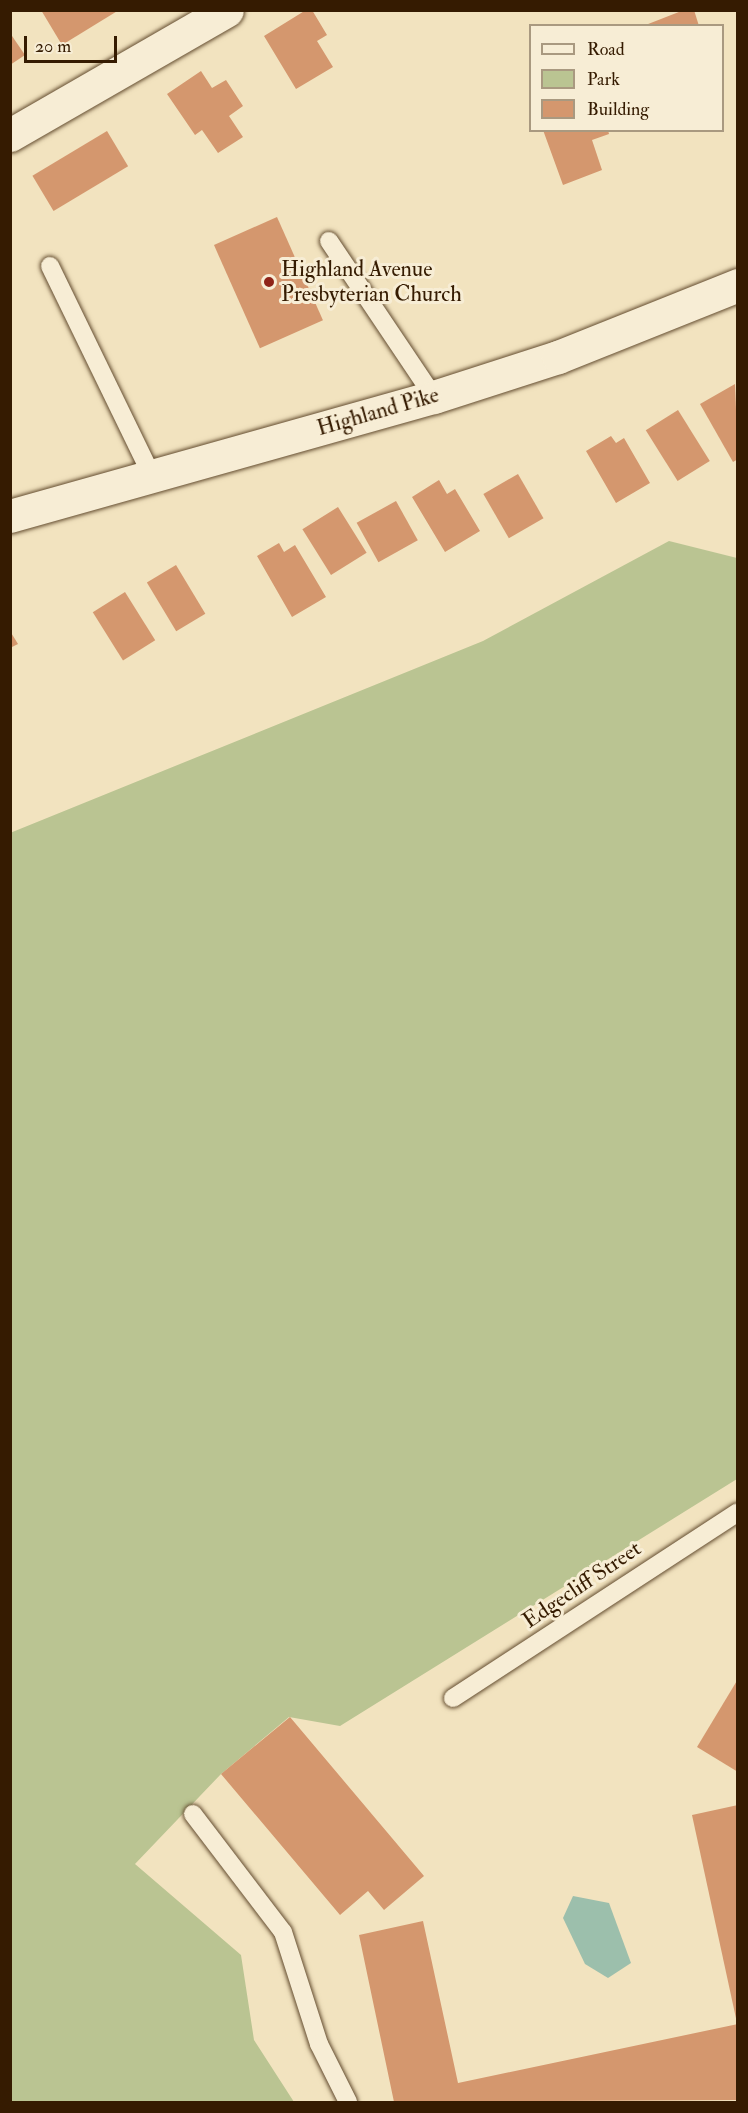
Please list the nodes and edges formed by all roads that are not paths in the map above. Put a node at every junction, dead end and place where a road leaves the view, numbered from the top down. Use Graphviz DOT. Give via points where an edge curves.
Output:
graph roads {
  1 [pos="227,10"];
  2 [pos="10,135"];
  3 [pos="330,241"];
  4 [pos="50,266"];
  5 [pos="738,285"];
  6 [pos="434,397"];
  7 [pos="152,474"];
  8 [pos="10,516"];
  9 [pos="738,1512"];
  10 [pos="453,1698"];
  11 [pos="193,1814"];
  12 [pos="348,2103"];
  1 -- 2 [label="street"];
  3 -- 6 [label="lane"];
  4 -- 7 [label="lane"];
  5 -- 6 [label="street, Highland Pike" via="558,357"];
  6 -- 7 [label="street, Highland Pike"];
  7 -- 8 [label="street, Highland Pike"];
  9 -- 10 [label="lane, Edgecliff Street"];
  11 -- 12 [label="lane" via="283,1932 319,2044"];
}
